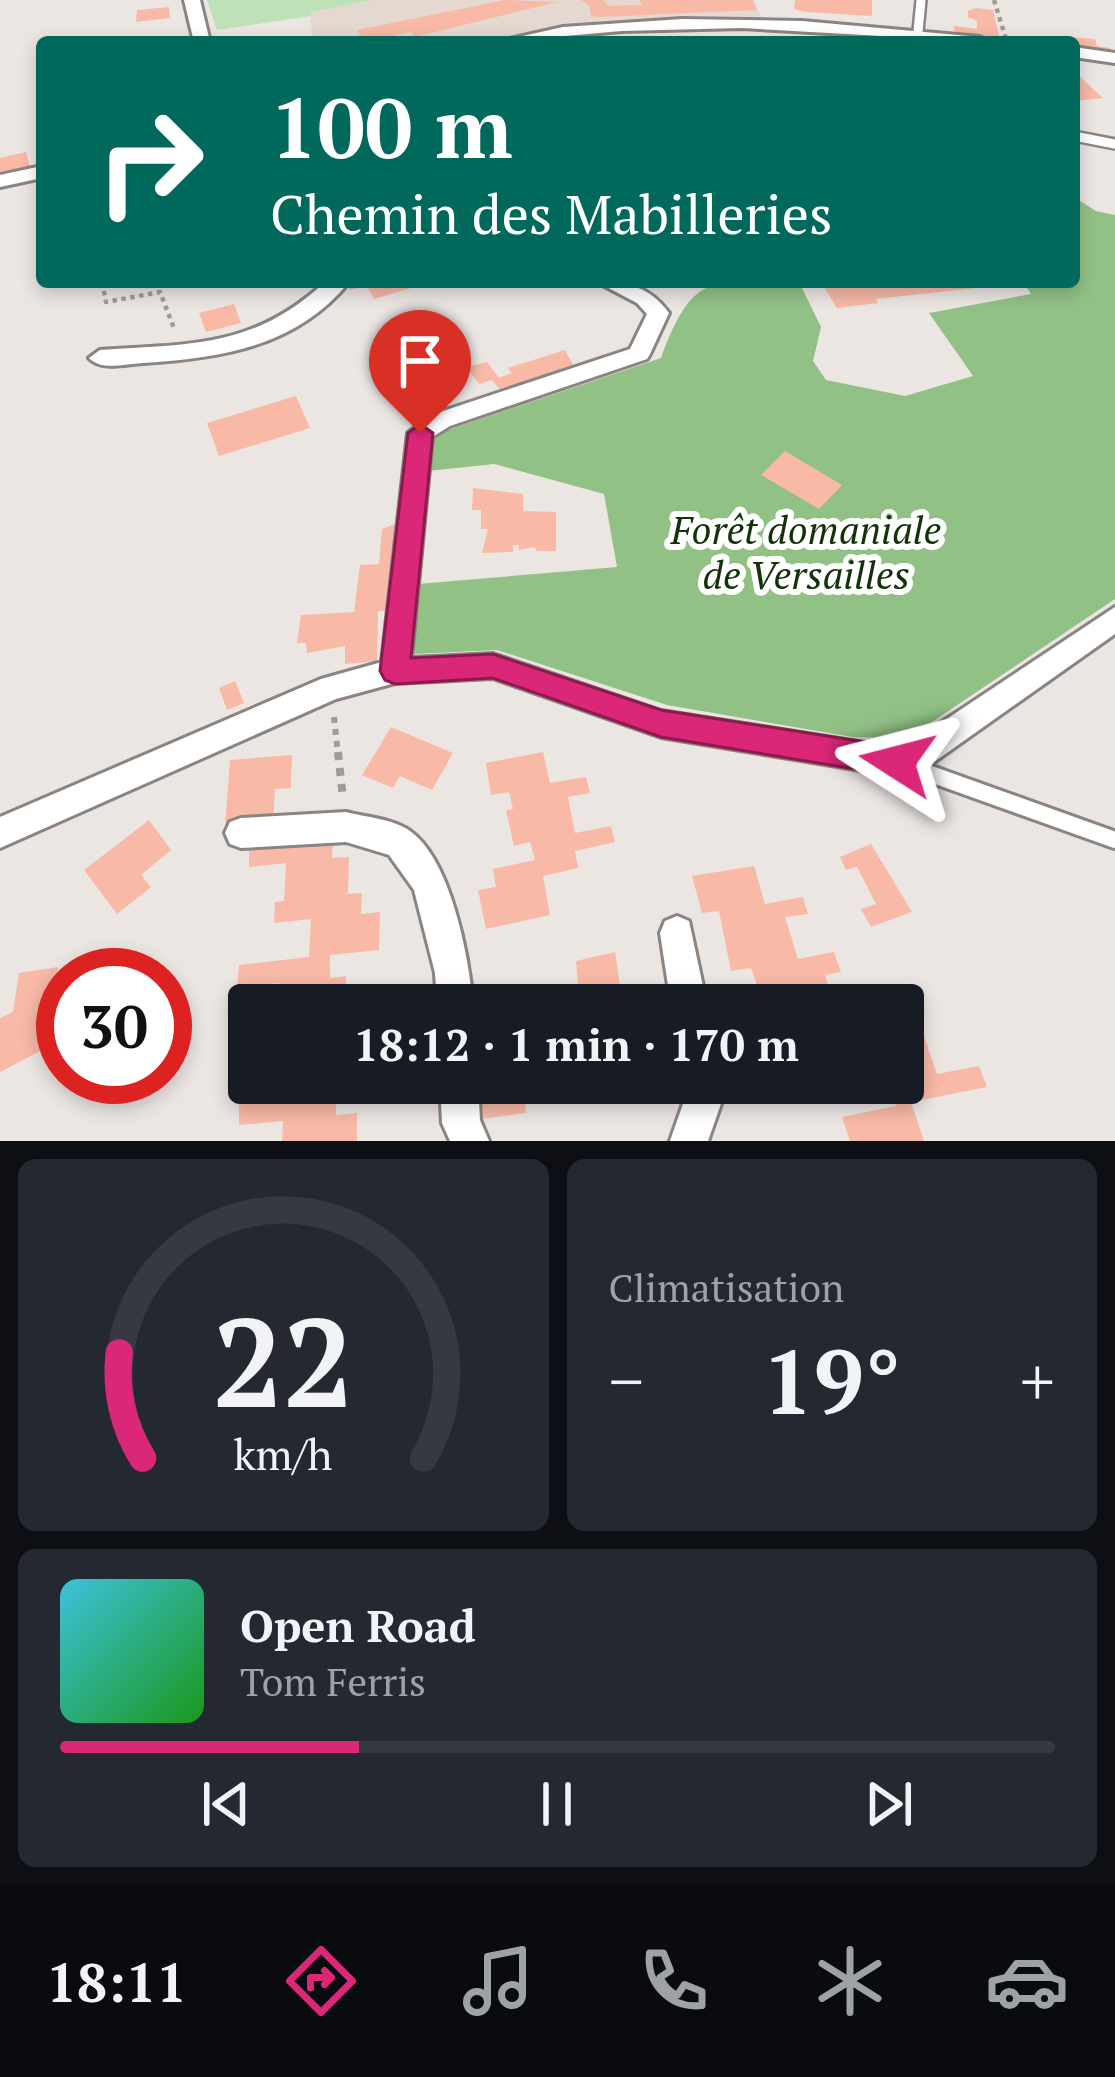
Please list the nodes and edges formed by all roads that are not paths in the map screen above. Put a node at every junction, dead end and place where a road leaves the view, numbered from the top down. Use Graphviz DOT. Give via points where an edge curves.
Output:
graph roads {
  1 [pos="193,0"];
  2 [pos="921,0"];
  3 [pos="201,36"];
  4 [pos="578,36"];
  5 [pos="883,36"];
  6 [pos="918,36"];
  7 [pos="1080,53"];
  8 [pos="1115,58"];
  9 [pos="1080,137"];
  10 [pos="1115,144"];
  11 [pos="36,173"];
  12 [pos="0,181"];
  13 [pos="332,288"];
  14 [pos="622,288"];
  15 [pos="100,358"];
  16 [pos="1115,619"];
  17 [pos="395,671"];
  18 [pos="897,762"];
  19 [pos="0,833"];
  20 [pos="241,833"];
  21 [pos="1115,840"];
  22 [pos="677,933"];
  23 [pos="453,984"];
  24 [pos="686,984"];
  25 [pos="460,1104"];
  26 [pos="702,1104"];
  27 [pos="470,1141"];
  28 [pos="689,1141"];
  1 -- 3 [label="street"];
  2 -- 6 [label="lane"];
  4 -- 5 [label="street" via="729,23"];
  7 -- 8 [label="street"];
  9 -- 10 [label="lane"];
  11 -- 12 [label="street"];
  13 -- 15 [label="street" via="308,313 248,344"];
  14 -- 17 [label="street" via="658,313 639,354 420,433"];
  16 -- 18 [label="street"];
  17 -- 18 [label="street" via="493,666 661,724"];
  17 -- 19 [label="street" via="331,688"];
  18 -- 21 [label="lane"];
  20 -- 23 [label="street" via="346,826 399,842 429,882"];
  22 -- 24 [label="street"];
  25 -- 27 [label="street"];
  26 -- 28 [label="street"];
}
